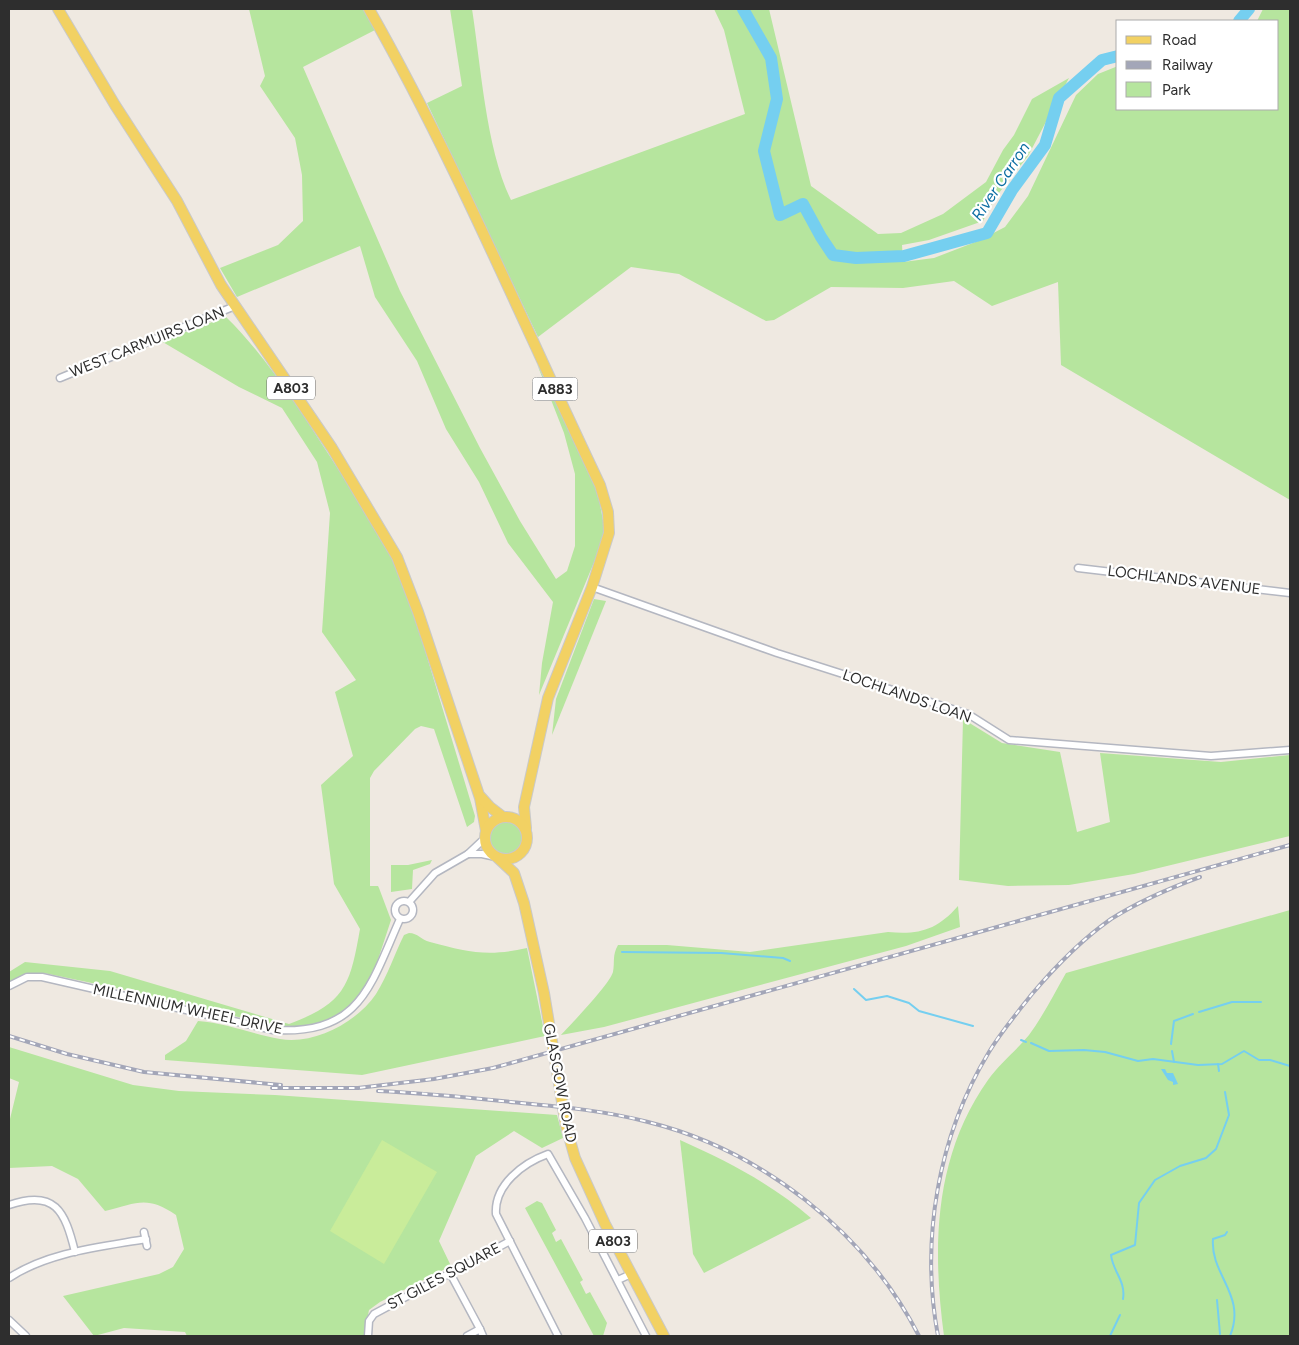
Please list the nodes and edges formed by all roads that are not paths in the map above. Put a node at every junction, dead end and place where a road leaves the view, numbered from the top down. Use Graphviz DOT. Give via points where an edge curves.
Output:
graph roads {
  1 [pos="58,9"];
  2 [pos="369,9"];
  3 [pos="235,306"];
  4 [pos="60,378"];
  5 [pos="1078,568"];
  6 [pos="592,587"];
  7 [pos="1290,593"];
  8 [pos="1290,750"];
  9 [pos="529,788"];
  10 [pos="477,789"];
  11 [pos="505,817"];
  12 [pos="526,828"];
  13 [pos="486,835"];
  14 [pos="468,854"];
  15 [pos="520,855"];
  16 [pos="497,858"];
  17 [pos="518,883"];
  18 [pos="409,902"];
  19 [pos="400,919"];
  20 [pos="9,986"];
  21 [pos="9,1205"];
  22 [pos="146,1239"];
  23 [pos="510,1241"];
  24 [pos="75,1252"];
  25 [pos="450,1272"];
  26 [pos="631,1274"];
  27 [pos="9,1278"];
  28 [pos="618,1280"];
  29 [pos="9,1320"];
  30 [pos="480,1329"];
  31 [pos="26,1336"];
  32 [pos="368,1336"];
  33 [pos="467,1336"];
  34 [pos="483,1336"];
  35 [pos="558,1336"];
  36 [pos="646,1336"];
  37 [pos="664,1336"];
  1 -- 3 [label="main road, A803" via="177,200 202,251"];
  2 -- 6 [label="main road, A883" via="433,129 600,485 608,512 609,533"];
  3 -- 4 [label="street, WEST CARMUIRS LOAN"];
  3 -- 10 [label="main road, A803" via="332,448 397,557"];
  5 -- 7 [label="street, LOCHLANDS AVENUE"];
  6 -- 8 [label="street, LOCHLANDS LOAN" via="777,653 968,714 1009,740 1211,756"];
  6 -- 9 [label="main road, A883" via="548,698"];
  9 -- 11 [label="main road" via="520,804"];
  9 -- 12 [label="main road" via="524,812"];
  10 -- 11 [label="main road, A803" via="486,803"];
  10 -- 13 [label="main road, A803"];
  11 -- 12 [label="main road" via="516,819"];
  11 -- 13 [label="main road" via="492,822"];
  12 -- 15 [label="main road" via="527,844"];
  13 -- 14 [label="street"];
  13 -- 16 [label="main road" via="488,849"];
  14 -- 16 [label="street"];
  14 -- 18 [label="street" via="435,873"];
  15 -- 16 [label="main road" via="510,860"];
  15 -- 17 [label="main road, A803"];
  16 -- 17 [label="main road, A803" via="511,868"];
  17 -- 26 [label="main road, GLASGOW ROAD / A803" via="544,993 570,1142 592,1198"];
  18 -- 19 [label="street" via="413,907 412,916"];
  18 -- 19 [label="street" via="401,901 395,907"];
  19 -- 20 [label="street, MILLENNIUM WHEEL DRIVE" via="366,994 344,1015 304,1030 273,1030 42,977 27,977"];
  21 -- 24 [label="street" via="32,1198 52,1205 64,1217"];
  22 -- 24 [label="street"];
  23 -- 25 [label="street, ST GILES SQUARE"];
  23 -- 28 [label="street, GLASGOW ROAD" via="495,1206 505,1182 548,1154"];
  23 -- 35 [label="street"];
  24 -- 27 [label="street"];
  25 -- 30 [label="street"];
  25 -- 32 [label="street, ST GILES SQUARE" via="374,1314 369,1321"];
  26 -- 28 [label="street"];
  26 -- 37 [label="main road, GLASGOW ROAD / A803"];
  28 -- 36 [label="street, GLASGOW ROAD"];
  29 -- 31 [label="street"];
  30 -- 33 [label="street"];
  30 -- 34 [label="street"];
}
